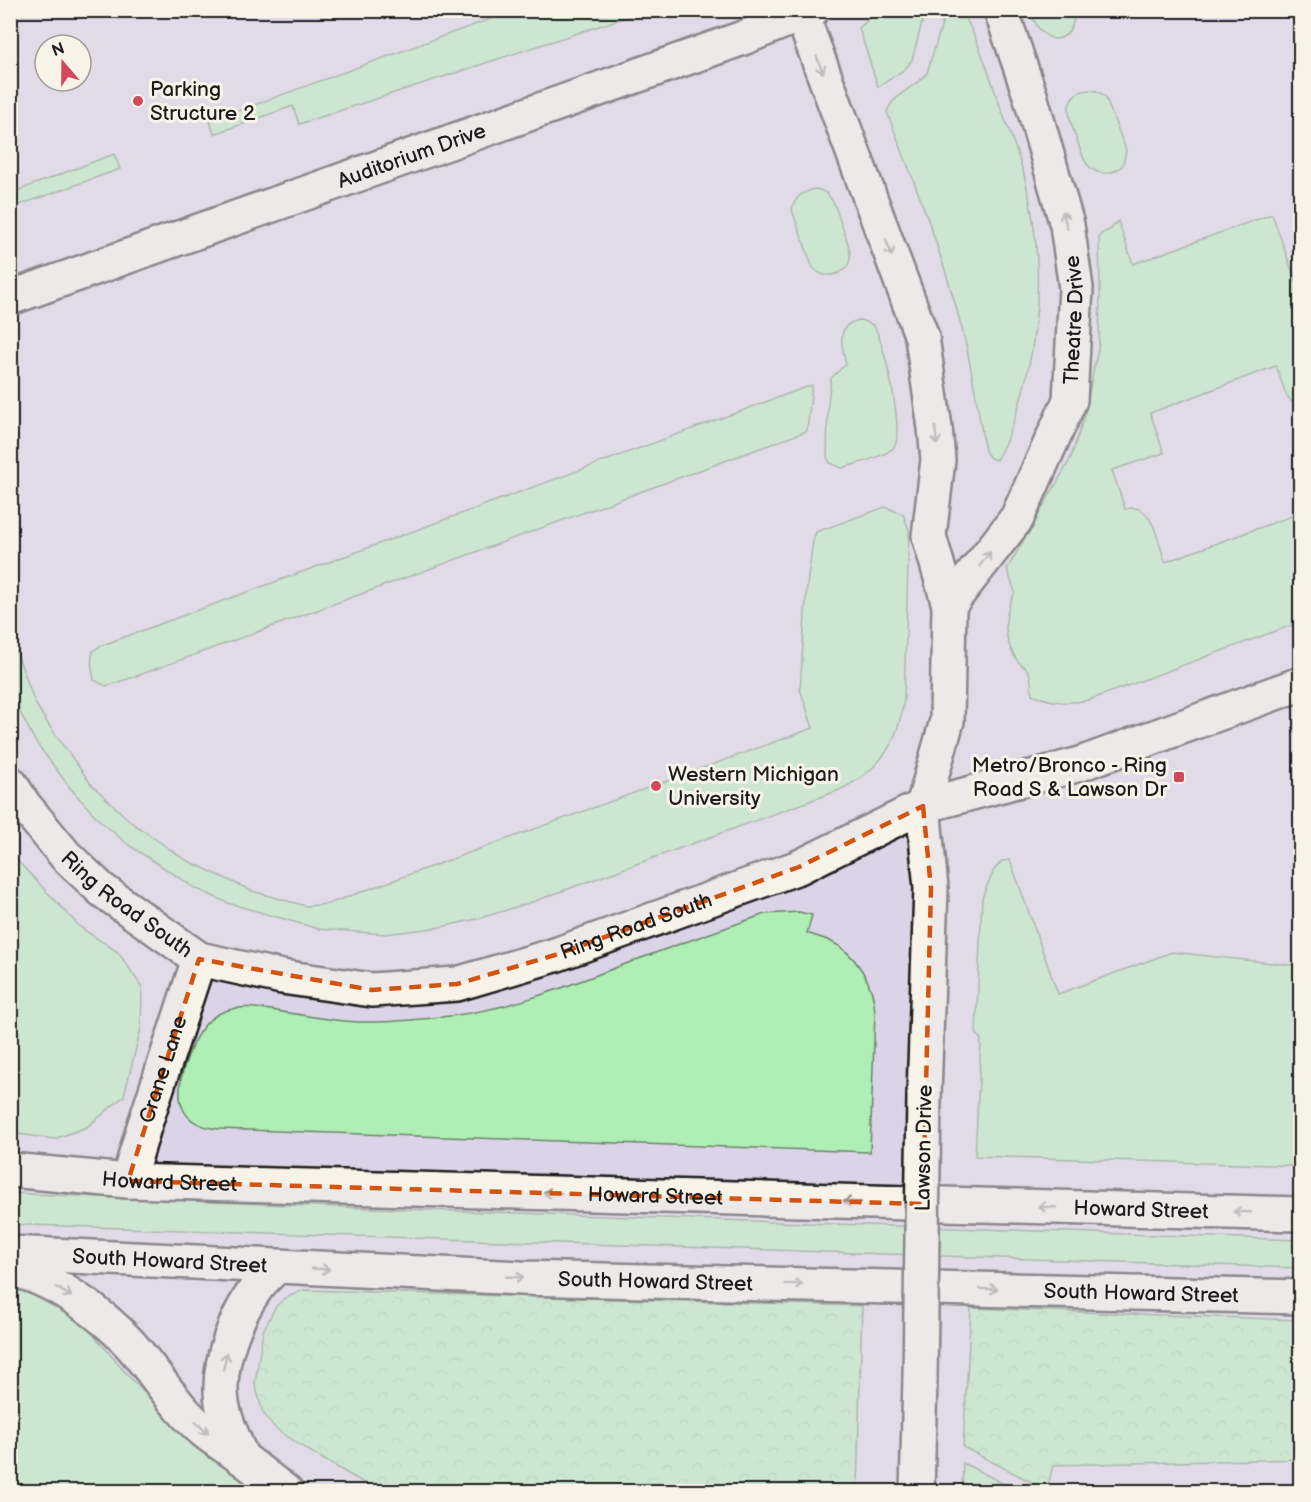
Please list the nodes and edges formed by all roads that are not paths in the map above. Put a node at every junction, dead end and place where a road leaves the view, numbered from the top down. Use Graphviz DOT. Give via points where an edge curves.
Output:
graph roads {
  1 [pos="1001,10"];
  2 [pos="804,11"];
  3 [pos="10,298"];
  4 [pos="949,605"];
  5 [pos="1300,684"];
  6 [pos="10,783"];
  7 [pos="923,806"];
  8 [pos="199,959"];
  9 [pos="10,1170"];
  10 [pos="128,1182"];
  11 [pos="1300,1214"];
  12 [pos="10,1253"];
  13 [pos="276,1267"];
  14 [pos="10,1269"];
  15 [pos="1300,1297"];
  16 [pos="242,1458"];
  17 [pos="286,1491"];
  18 [pos="916,1491"];
  4 -- 1 [label="street, Theatre Drive, one-way" via="1017,518 1070,400 1076,288 1067,225"];
  2 -- 3 [label="street, Auditorium Drive" via="721,46"];
  2 -- 4 [label="street, one-way" via="922,337 938,460 929,536"];
  4 -- 7 [label="street" via="947,721"];
  5 -- 7 [label="street, Ring Road South" via="1080,764"];
  6 -- 8 [label="street, Ring Road South" via="66,856 95,883"];
  7 -- 8 [label="street, Ring Road South" via="799,867 555,955 457,984 372,990 282,977"];
  7 -- 18 [label="street, Lawson Drive, bridge" via="931,888"];
  8 -- 10 [label="street, Crane Lane"];
  9 -- 10 [label="street, Howard Street"];
  11 -- 10 [label="street, Howard Street, one-way"];
  12 -- 13 [label="street, South Howard Street"];
  13 -- 15 [label="street, South Howard Street, one-way" via="521,1278"];
  16 -- 13 [label="street, one-way" via="227,1421 221,1392 225,1356 238,1319 257,1286"];
  14 -- 16 [label="street, one-way" via="61,1289 93,1311 128,1342 204,1431"];
  16 -- 17 [label="street"];
}
